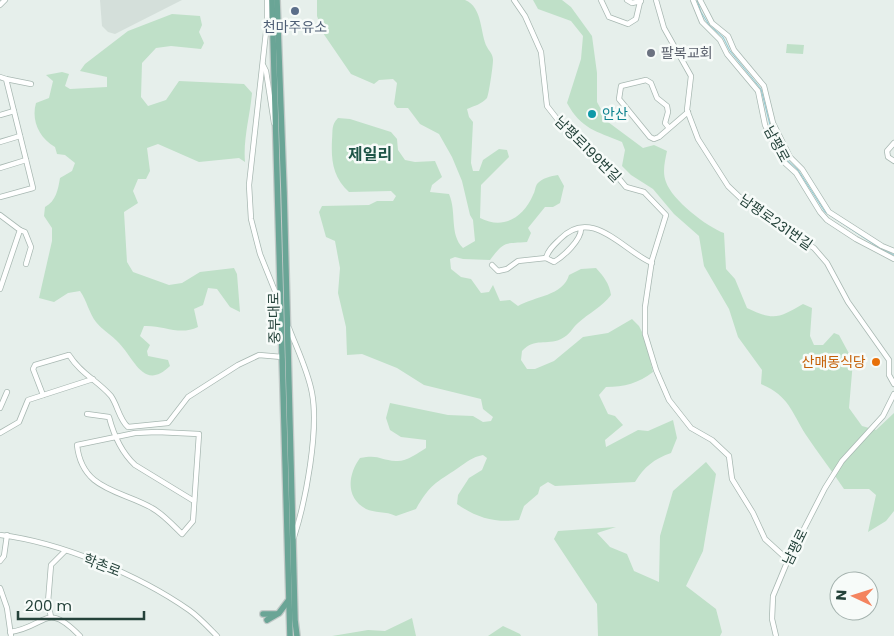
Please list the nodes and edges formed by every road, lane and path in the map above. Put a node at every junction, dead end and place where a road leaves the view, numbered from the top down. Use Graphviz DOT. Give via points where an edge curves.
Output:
graph roads {
  1 [pos="4,0"];
  2 [pos="267,0"];
  3 [pos="272,0"];
  4 [pos="277,0"];
  5 [pos="514,0"];
  6 [pos="601,0"];
  7 [pos="627,0"];
  8 [pos="656,0"];
  9 [pos="693,0"];
  10 [pos="700,0"];
  11 [pos="641,1"];
  12 [pos="0,5"];
  13 [pos="263,64"];
  14 [pos="0,78"];
  15 [pos="6,79"];
  16 [pos="31,84"];
  17 [pos="14,111"];
  18 [pos="688,112"];
  19 [pos="0,115"];
  20 [pos="276,128"];
  21 [pos="669,128"];
  22 [pos="20,136"];
  23 [pos="0,142"];
  24 [pos="894,143"];
  25 [pos="26,160"];
  26 [pos="894,161"];
  27 [pos="0,168"];
  28 [pos="0,197"];
  29 [pos="0,215"];
  30 [pos="581,229"];
  31 [pos="20,230"];
  32 [pos="894,250"];
  33 [pos="546,258"];
  34 [pos="894,259"];
  35 [pos="652,263"];
  36 [pos="26,264"];
  37 [pos="492,265"];
  38 [pos="0,289"];
  39 [pos="281,304"];
  40 [pos="286,322"];
  41 [pos="282,357"];
  42 [pos="93,379"];
  43 [pos="894,384"];
  44 [pos="7,392"];
  45 [pos="894,394"];
  46 [pos="43,395"];
  47 [pos="0,408"];
  48 [pos="87,414"];
  49 [pos="156,426"];
  50 [pos="157,432"];
  51 [pos="0,433"];
  52 [pos="115,437"];
  53 [pos="194,501"];
  54 [pos="0,534"];
  55 [pos="7,536"];
  56 [pos="292,540"];
  57 [pos="65,551"];
  58 [pos="788,560"];
  59 [pos="0,561"];
  60 [pos="0,588"];
  61 [pos="288,599"];
  62 [pos="279,613"];
  63 [pos="263,614"];
  64 [pos="51,617"];
  65 [pos="267,620"];
  66 [pos="11,634"];
  67 [pos="80,636"];
  68 [pos="217,636"];
  69 [pos="290,636"];
  70 [pos="297,636"];
  71 [pos="776,636"];
  1 -- 12 [label="street"];
  2 -- 13 [label="street"];
  3 -- 20 [label="main road, 중부대로"];
  4 -- 40 [label="main road, 중부대로"];
  5 -- 35 [label="street, 남평로199번길" via="541,52 547,106 626,187 644,192 666,215"];
  6 -- 11 [label="street" via="609,17 628,24 636,19"];
  7 -- 11 [label="street" via="632,3"];
  8 -- 18 [label="street, 남평로231번길" via="664,28 691,76"];
  9 -- 34 [label="street, 남평로" via="702,22 720,40 758,91 765,125 777,150 796,173 820,212 856,239"];
  10 -- 32 [label="street, 남평로" via="712,23 728,36 734,50 764,86 773,123 790,157 802,169 829,212 882,246"];
  13 -- 20 [label="street"];
  13 -- 39 [label="street" via="251,160 251,219 260,254"];
  14 -- 15 [label="street"];
  15 -- 16 [label="street"];
  15 -- 17 [label="street"];
  17 -- 19 [label="street"];
  17 -- 22 [label="street"];
  18 -- 21 [label="street"];
  18 -- 43 [label="street, 남평로231번길" via="698,139 728,186 749,206 814,248 827,263 858,318 888,360 889,375"];
  20 -- 39 [label="main road, 중부대로"];
  21 -- 21 [label="street" via="659,137 650,137 619,99 621,86 646,80 651,83 657,98 667,106 665,123"];
  22 -- 23 [label="street"];
  22 -- 25 [label="street"];
  24 -- 26 [label="street" via="887,151 888,157"];
  25 -- 27 [label="street"];
  25 -- 28 [label="street" via="33,188"];
  29 -- 31 [label="street"];
  30 -- 33 [label="street" via="574,228 566,233"];
  30 -- 33 [label="street" via="562,256 554,262"];
  30 -- 35 [label="street" via="612,236"];
  31 -- 36 [label="street" via="25,232 31,247"];
  31 -- 38 [label="street"];
  33 -- 37 [label="street" via="518,261 503,271"];
  35 -- 58 [label="street, 남평로199번길" via="645,307 645,334 669,400 691,428 712,440 729,456 732,480 765,540"];
  39 -- 41 [label="main road, 중부대로"];
  40 -- 56 [label="main road, 중부대로"];
  40 -- 56 [label="street" via="312,391 316,416"];
  41 -- 49 [label="street" via="259,355 238,365 188,397 168,423"];
  41 -- 61 [label="main road, 중부대로"];
  42 -- 46 [label="street"];
  42 -- 46 [label="street" via="78,369 69,355 35,365 33,369"];
  42 -- 49 [label="street" via="112,397 123,423 128,427"];
  44 -- 47 [label="street"];
  45 -- 58 [label="street, 남평로" via="883,416 842,461 824,488"];
  46 -- 51 [label="street" via="28,400 19,422"];
  48 -- 52 [label="street" via="108,417"];
  49 -- 50 [label="street"];
  50 -- 52 [label="street"];
  50 -- 53 [label="street" via="199,434"];
  52 -- 53 [label="street" via="135,465"];
  52 -- 53 [label="street" via="77,445 78,456 95,482 118,495 154,508 182,534 193,521"];
  54 -- 55 [label="street, 학촌로"];
  55 -- 57 [label="street, 학촌로"];
  55 -- 59 [label="street" via="4,556"];
  56 -- 70 [label="main road, 중부대로"];
  57 -- 64 [label="street" via="51,565 48,602"];
  57 -- 68 [label="street, 학촌로" via="133,577 190,611"];
  58 -- 71 [label="street, 남평로" via="773,596 772,619"];
  60 -- 66 [label="street"];
  61 -- 62 [label="main road"];
  61 -- 69 [label="main road, 중부대로"];
  62 -- 63 [label="main road"];
  62 -- 65 [label="main road"];
  64 -- 66 [label="street"];
  64 -- 67 [label="street" via="64,620"];
}
